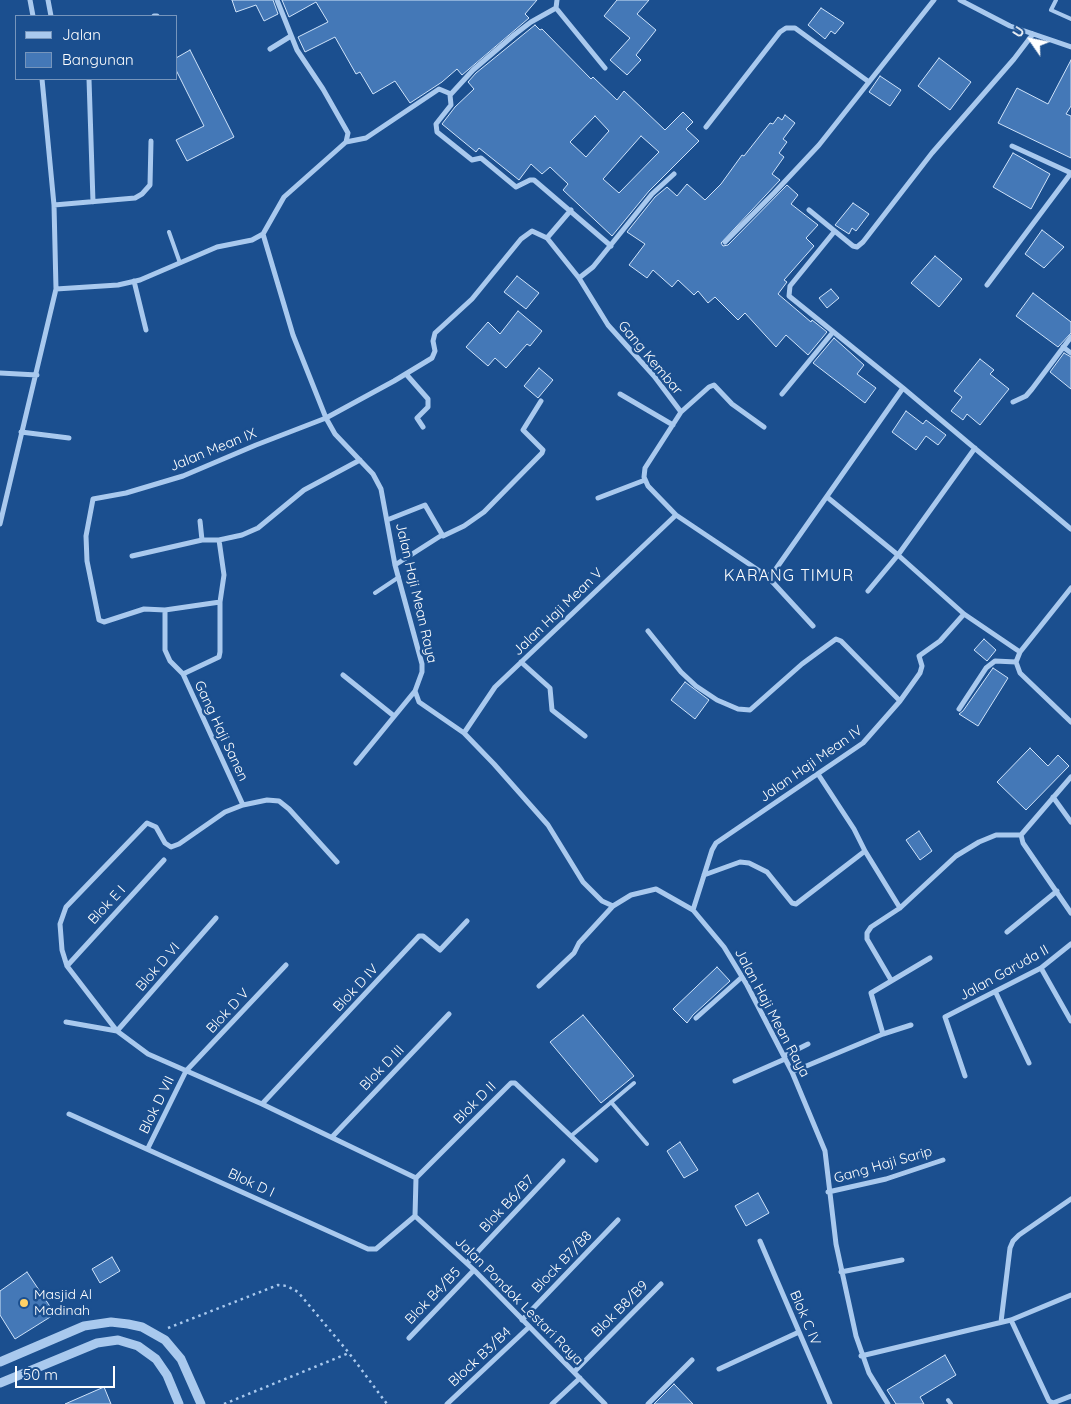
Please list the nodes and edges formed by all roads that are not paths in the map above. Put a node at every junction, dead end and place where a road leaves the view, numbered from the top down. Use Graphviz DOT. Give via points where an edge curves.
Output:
graph roads {
  1 [pos="30,0"];
  2 [pos="48,0"];
  3 [pos="277,0"];
  4 [pos="557,0"];
  5 [pos="934,0"];
  6 [pos="960,0"];
  7 [pos="1056,0"];
  8 [pos="556,8"];
  9 [pos="33,15"];
  10 [pos="51,15"];
  11 [pos="1071,19"];
  12 [pos="1032,34"];
  13 [pos="291,36"];
  14 [pos="1071,47"];
  15 [pos="270,49"];
  16 [pos="605,68"];
  17 [pos="42,80"];
  18 [pos="89,80"];
  19 [pos="869,82"];
  20 [pos="450,95"];
  21 [pos="706,127"];
  22 [pos="151,141"];
  23 [pos="346,142"];
  24 [pos="1012,146"];
  25 [pos="1071,173"];
  26 [pos="674,174"];
  27 [pos="94,202"];
  28 [pos="54,205"];
  29 [pos="571,210"];
  30 [pos="809,210"];
  31 [pos="532,231"];
  32 [pos="169,232"];
  33 [pos="834,232"];
  34 [pos="263,234"];
  35 [pos="547,238"];
  36 [pos="725,242"];
  37 [pos="611,246"];
  38 [pos="180,263"];
  39 [pos="579,278"];
  40 [pos="134,281"];
  41 [pos="987,286"];
  42 [pos="56,288"];
  43 [pos="146,330"];
  44 [pos="833,332"];
  45 [pos="1071,337"];
  46 [pos="1063,347"];
  47 [pos="1071,353"];
  48 [pos="0,373"];
  49 [pos="406,374"];
  50 [pos="37,376"];
  51 [pos="903,388"];
  52 [pos="620,394"];
  53 [pos="782,394"];
  54 [pos="541,401"];
  55 [pos="1013,402"];
  56 [pos="681,412"];
  57 [pos="326,418"];
  58 [pos="673,425"];
  59 [pos="423,427"];
  60 [pos="764,427"];
  61 [pos="21,432"];
  62 [pos="69,438"];
  63 [pos="975,448"];
  64 [pos="360,460"];
  65 [pos="645,480"];
  66 [pos="827,497"];
  67 [pos="598,498"];
  68 [pos="676,515"];
  69 [pos="387,520"];
  70 [pos="200,521"];
  71 [pos="0,524"];
  72 [pos="1070,525"];
  73 [pos="442,535"];
  74 [pos="202,540"];
  75 [pos="218,540"];
  76 [pos="898,555"];
  77 [pos="132,556"];
  78 [pos="395,565"];
  79 [pos="767,576"];
  80 [pos="399,577"];
  81 [pos="1071,588"];
  82 [pos="868,591"];
  83 [pos="375,593"];
  84 [pos="220,602"];
  85 [pos="165,610"];
  86 [pos="964,614"];
  87 [pos="812,626"];
  88 [pos="648,631"];
  89 [pos="1020,652"];
  90 [pos="521,662"];
  91 [pos="1016,662"];
  92 [pos="183,674"];
  93 [pos="343,675"];
  94 [pos="415,692"];
  95 [pos="900,701"];
  96 [pos="959,709"];
  97 [pos="394,716"];
  98 [pos="1071,722"];
  99 [pos="464,733"];
  100 [pos="585,736"];
  101 [pos="356,763"];
  102 [pos="818,774"];
  103 [pos="1071,777"];
  104 [pos="1053,797"];
  105 [pos="243,804"];
  106 [pos="1071,822"];
  107 [pos="1021,835"];
  108 [pos="865,852"];
  109 [pos="164,860"];
  110 [pos="337,862"];
  111 [pos="704,875"];
  112 [pos="1057,891"];
  113 [pos="613,906"];
  114 [pos="900,908"];
  115 [pos="693,910"];
  116 [pos="1071,913"];
  117 [pos="216,918"];
  118 [pos="467,921"];
  119 [pos="1007,932"];
  120 [pos="1071,944"];
  121 [pos="930,958"];
  122 [pos="286,965"];
  123 [pos="67,966"];
  124 [pos="1041,968"];
  125 [pos="742,977"];
  126 [pos="891,980"];
  127 [pos="539,986"];
  128 [pos="996,993"];
  129 [pos="449,1014"];
  130 [pos="696,1018"];
  131 [pos="1071,1021"];
  132 [pos="66,1022"];
  133 [pos="911,1025"];
  134 [pos="117,1031"];
  135 [pos="883,1034"];
  136 [pos="808,1044"];
  137 [pos="784,1057"];
  138 [pos="1029,1063"];
  139 [pos="186,1072"];
  140 [pos="792,1072"];
  141 [pos="965,1076"];
  142 [pos="735,1081"];
  143 [pos="634,1083"];
  144 [pos="611,1102"];
  145 [pos="262,1104"];
  146 [pos="69,1114"];
  147 [pos="571,1136"];
  148 [pos="332,1138"];
  149 [pos="647,1144"];
  150 [pos="148,1148"];
  151 [pos="596,1160"];
  152 [pos="943,1160"];
  153 [pos="563,1161"];
  154 [pos="416,1178"];
  155 [pos="828,1192"];
  156 [pos="1071,1199"];
  157 [pos="415,1216"];
  158 [pos="618,1220"];
  159 [pos="760,1241"];
  160 [pos="902,1260"];
  161 [pos="467,1263"];
  162 [pos="474,1270"];
  163 [pos="841,1272"];
  164 [pos="661,1284"];
  165 [pos="1071,1295"];
  166 [pos="522,1320"];
  167 [pos="1011,1320"];
  168 [pos="1002,1322"];
  169 [pos="528,1327"];
  170 [pos="799,1332"];
  171 [pos="409,1338"];
  172 [pos="861,1356"];
  173 [pos="692,1360"];
  174 [pos="0,1362"];
  175 [pos="719,1369"];
  176 [pos="574,1372"];
  177 [pos="580,1378"];
  178 [pos="0,1383"];
  179 [pos="1071,1396"];
  180 [pos="179,1404"];
  181 [pos="201,1404"];
  182 [pos="447,1404"];
  183 [pos="552,1404"];
  184 [pos="605,1404"];
  185 [pos="648,1404"];
  186 [pos="830,1404"];
  187 [pos="888,1404"];
  1 -- 9 [label="street"];
  2 -- 10 [label="street"];
  3 -- 13 [label="street"];
  4 -- 8 [label="street"];
  5 -- 19 [label="street"];
  6 -- 12 [label="street"];
  7 -- 11 [label="lane" via="1051,10"];
  8 -- 16 [label="street"];
  8 -- 20 [label="street" via="520,31 473,70"];
  12 -- 14 [label="street"];
  12 -- 33 [label="street" via="1014,60 932,153 863,242 857,248"];
  13 -- 15 [label="street"];
  13 -- 23 [label="street" via="296,50 348,133"];
  17 -- 28 [label="street"];
  18 -- 27 [label="street"];
  19 -- 21 [label="street" via="795,28 786,28"];
  19 -- 36 [label="street" via="806,158"];
  20 -- 23 [label="street" via="439,89 366,138"];
  20 -- 29 [label="street" via="451,105 436,124 437,132 472,160 481,158 516,187 534,180"];
  22 -- 27 [label="street" via="150,185 146,191 135,198"];
  23 -- 34 [label="street" via="284,197"];
  24 -- 25 [label="street"];
  25 -- 41 [label="street"];
  26 -- 37 [label="street" via="652,194"];
  27 -- 28 [label="street"];
  28 -- 42 [label="street"];
  29 -- 35 [label="street"];
  29 -- 37 [label="street"];
  30 -- 33 [label="street"];
  31 -- 35 [label="street, Gang Kembar"];
  31 -- 49 [label="street, Jalan Mean IX" via="521,239 472,299 435,334 432,358"];
  32 -- 38 [label="lane"];
  33 -- 44 [label="street" via="788,291 789,296"];
  34 -- 38 [label="street"];
  34 -- 57 [label="street, Jalan Haji Mean Raya" via="292,335"];
  35 -- 39 [label="street, Gang Kembar"];
  37 -- 39 [label="street"];
  38 -- 40 [label="street"];
  39 -- 56 [label="street, Gang Kembar" via="608,324"];
  40 -- 42 [label="street" via="118,285"];
  40 -- 43 [label="street"];
  42 -- 50 [label="street"];
  44 -- 51 [label="street"];
  44 -- 53 [label="street"];
  45 -- 46 [label="street"];
  46 -- 47 [label="street"];
  46 -- 55 [label="street" via="1026,396"];
  48 -- 50 [label="street"];
  49 -- 57 [label="street, Jalan Mean IX"];
  49 -- 59 [label="street" via="428,399 428,407 417,418"];
  50 -- 61 [label="street"];
  51 -- 63 [label="street"];
  51 -- 66 [label="street"];
  52 -- 58 [label="street"];
  54 -- 73 [label="street" via="523,430 543,450 542,453 484,512 464,526"];
  56 -- 58 [label="street, Gang Kembar"];
  56 -- 60 [label="street" via="714,385 732,404"];
  57 -- 64 [label="street, Jalan Haji Mean Raya" via="335,434"];
  57 -- 85 [label="street, Jalan Mean IX" via="183,476 91,502 86,536 87,561 99,620 104,622 144,609"];
  58 -- 65 [label="street, Gang Kembar" via="645,468"];
  61 -- 62 [label="street"];
  61 -- 71 [label="street"];
  63 -- 72 [label="street"];
  63 -- 76 [label="street"];
  64 -- 69 [label="street, Jalan Haji Mean Raya" via="381,489"];
  64 -- 75 [label="street" via="304,490 258,528"];
  65 -- 67 [label="street"];
  65 -- 68 [label="street"];
  66 -- 76 [label="street"];
  66 -- 79 [label="street" via="773,573"];
  68 -- 79 [label="street"];
  68 -- 90 [label="street, Jalan Haji Mean V"];
  69 -- 73 [label="street" via="425,505"];
  69 -- 78 [label="street, Jalan Haji Mean Raya"];
  70 -- 74 [label="street"];
  73 -- 78 [label="street"];
  74 -- 75 [label="street"];
  74 -- 77 [label="street"];
  75 -- 84 [label="street, Gang Haji Sanen" via="224,565"];
  76 -- 82 [label="street"];
  76 -- 86 [label="street"];
  78 -- 80 [label="street, Jalan Haji Mean Raya"];
  79 -- 87 [label="street"];
  80 -- 83 [label="lane"];
  80 -- 94 [label="street, Jalan Haji Mean Raya" via="422,664"];
  81 -- 89 [label="street"];
  84 -- 85 [label="street"];
  84 -- 92 [label="street, Gang Haji Sanen" via="222,622 218,657"];
  85 -- 92 [label="street" via="166,650 170,661"];
  86 -- 89 [label="street"];
  86 -- 95 [label="street, Jalan Haji Mean IV" via="940,641 919,656 920,673"];
  88 -- 95 [label="street" via="696,686 717,700 745,711 836,639"];
  89 -- 91 [label="street"];
  90 -- 99 [label="street, Jalan Haji Mean V" via="495,687"];
  90 -- 100 [label="street" via="550,688 552,710"];
  91 -- 96 [label="street" via="995,660 986,668"];
  91 -- 98 [label="street" via="1020,673"];
  92 -- 105 [label="street, Gang Haji Sanen"];
  93 -- 97 [label="street"];
  94 -- 97 [label="street"];
  94 -- 99 [label="street" via="419,702"];
  95 -- 102 [label="street, Jalan Haji Mean IV" via="863,743"];
  97 -- 101 [label="street"];
  99 -- 113 [label="street" via="548,824 583,882 602,901"];
  102 -- 108 [label="street"];
  102 -- 111 [label="street, Jalan Haji Mean IV" via="716,844"];
  103 -- 104 [label="street"];
  104 -- 106 [label="street"];
  104 -- 107 [label="street"];
  105 -- 110 [label="street" via="267,800 279,802"];
  105 -- 123 [label="street" via="171,847 151,823 139,829 62,914 62,950"];
  107 -- 112 [label="street" via="1023,843"];
  107 -- 114 [label="street" via="996,835 979,842 956,856"];
  108 -- 111 [label="street" via="796,904 767,872 749,863 740,862"];
  108 -- 114 [label="street"];
  109 -- 123 [label="street, Blok E I"];
  111 -- 115 [label="street, Jalan Haji Mean IV"];
  112 -- 116 [label="street"];
  112 -- 119 [label="street"];
  113 -- 115 [label="street, Jalan Haji Mean Raya" via="631,895 656,889"];
  113 -- 127 [label="street" via="581,940 574,953"];
  114 -- 126 [label="street" via="867,933 867,939"];
  115 -- 125 [label="street, Jalan Haji Mean Raya" via="724,947"];
  117 -- 134 [label="street, Blok D VI"];
  118 -- 145 [label="street, Blok D IV" via="440,950 419,936"];
  120 -- 124 [label="street, Jalan Garuda II"];
  121 -- 126 [label="street"];
  122 -- 139 [label="street, Blok D V"];
  123 -- 134 [label="street"];
  124 -- 128 [label="street, Jalan Garuda II"];
  124 -- 131 [label="street"];
  125 -- 130 [label="street"];
  125 -- 137 [label="street, Jalan Haji Mean Raya"];
  126 -- 135 [label="street" via="870,993"];
  128 -- 138 [label="street"];
  128 -- 141 [label="street, Jalan Garuda II" via="945,1017"];
  129 -- 148 [label="street, Blok D III"];
  132 -- 134 [label="street"];
  133 -- 135 [label="street"];
  134 -- 139 [label="street" via="148,1054"];
  135 -- 140 [label="street"];
  136 -- 137 [label="street"];
  137 -- 140 [label="street, Jalan Haji Mean Raya"];
  137 -- 142 [label="street"];
  139 -- 145 [label="street"];
  139 -- 150 [label="street, Blok D VII"];
  140 -- 155 [label="street, Jalan Haji Mean Raya" via="825,1151"];
  143 -- 144 [label="lane"];
  144 -- 147 [label="lane"];
  144 -- 149 [label="lane"];
  145 -- 148 [label="street"];
  146 -- 150 [label="street, Blok D I"];
  147 -- 151 [label="street, Blok D II"];
  147 -- 154 [label="street, Blok D II" via="518,1084 511,1084"];
  148 -- 154 [label="street"];
  150 -- 157 [label="street, Blok D I" via="368,1249 376,1249"];
  152 -- 155 [label="street, Gang Haji Sarip" via="886,1179"];
  153 -- 161 [label="street, Blok B6/B7"];
  154 -- 157 [label="street"];
  155 -- 163 [label="street, Jalan Haji Mean Raya"];
  156 -- 168 [label="street" via="1013,1241"];
  157 -- 161 [label="street, Jalan Pondok Lestari Raya"];
  158 -- 166 [label="street, Block B7/B8"];
  159 -- 170 [label="street, Blok C IV"];
  160 -- 163 [label="street"];
  161 -- 162 [label="street, Jalan Pondok Lestari Raya"];
  162 -- 166 [label="street, Jalan Pondok Lestari Raya"];
  162 -- 171 [label="street, Blok B4/B5"];
  163 -- 172 [label="street, Jalan Haji Mean Raya"];
  164 -- 176 [label="street, Blok B8/B9"];
  165 -- 167 [label="street"];
  166 -- 169 [label="street, Jalan Pondok Lestari Raya"];
  167 -- 168 [label="street"];
  167 -- 179 [label="street" via="1049,1401 1053,1403"];
  168 -- 172 [label="street"];
  169 -- 176 [label="street, Jalan Pondok Lestari Raya"];
  169 -- 182 [label="street, Block B3/B4"];
  170 -- 175 [label="street"];
  170 -- 186 [label="street, Blok C IV"];
  172 -- 187 [label="street, Jalan Haji Mean Raya"];
  173 -- 185 [label="street"];
  174 -- 181 [label="street" via="84,1326 111,1322 142,1327 165,1340 181,1359"];
  176 -- 177 [label="street, Jalan Pondok Lestari Raya"];
  177 -- 183 [label="street"];
  177 -- 184 [label="street, Jalan Pondok Lestari Raya"];
  178 -- 180 [label="street" via="97,1343 118,1340 138,1346 156,1359 167,1375"];
}
